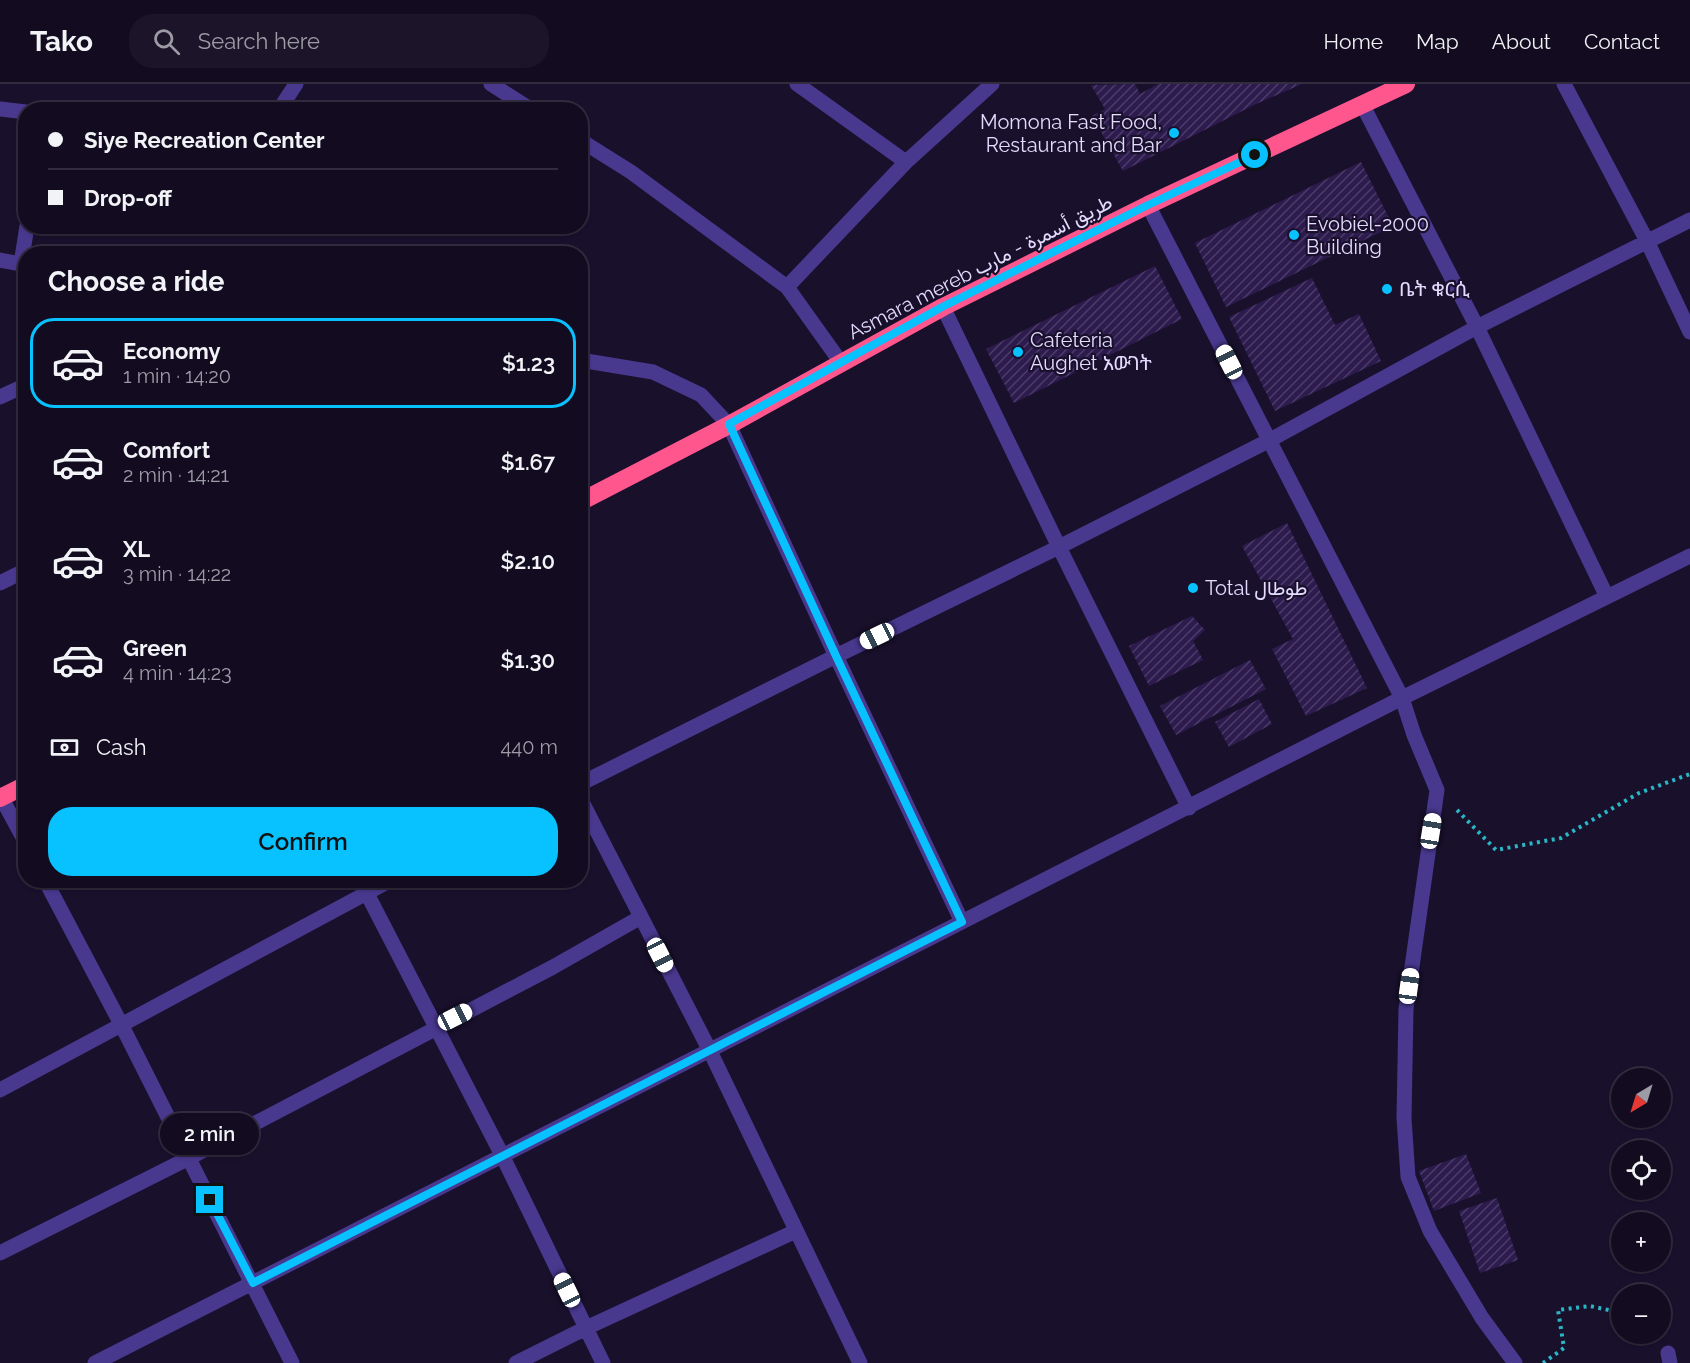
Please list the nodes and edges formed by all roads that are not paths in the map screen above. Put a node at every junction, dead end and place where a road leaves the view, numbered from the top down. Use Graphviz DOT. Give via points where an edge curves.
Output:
graph roads {
  1 [pos="296,84"];
  2 [pos="491,84"];
  3 [pos="797,84"];
  4 [pos="992,84"];
  5 [pos="1406,84"];
  6 [pos="1564,84"];
  7 [pos="284,102"];
  8 [pos="519,102"];
  9 [pos="1362,104"];
  10 [pos="0,109"];
  11 [pos="18,111"];
  12 [pos="588,145"];
  13 [pos="906,162"];
  14 [pos="1148,205"];
  15 [pos="1690,220"];
  16 [pos="1647,241"];
  17 [pos="0,260"];
  18 [pos="18,264"];
  19 [pos="787,287"];
  20 [pos="942,307"];
  21 [pos="1477,327"];
  22 [pos="1690,332"];
  23 [pos="588,361"];
  24 [pos="842,364"];
  25 [pos="18,388"];
  26 [pos="0,396"];
  27 [pos="729,424"];
  28 [pos="1270,440"];
  29 [pos="588,498"];
  30 [pos="1059,547"];
  31 [pos="1690,556"];
  32 [pos="18,574"];
  33 [pos="0,583"];
  34 [pos="1607,597"];
  35 [pos="836,656"];
  36 [pos="1402,698"];
  37 [pos="588,780"];
  38 [pos="18,789"];
  39 [pos="0,797"];
  40 [pos="1189,808"];
  41 [pos="588,814"];
  42 [pos="18,829"];
  43 [pos="49,888"];
  44 [pos="361,888"];
  45 [pos="364,888"];
  46 [pos="641,917"];
  47 [pos="962,922"];
  48 [pos="122,1026"];
  49 [pos="435,1027"];
  50 [pos="709,1049"];
  51 [pos="0,1090"];
  52 [pos="502,1155"];
  53 [pos="189,1158"];
  54 [pos="796,1231"];
  55 [pos="0,1253"];
  56 [pos="253,1283"];
  57 [pos="586,1328"];
  58 [pos="95,1363"];
  59 [pos="292,1363"];
  60 [pos="516,1363"];
  61 [pos="603,1363"];
  62 [pos="860,1363"];
  63 [pos="1515,1363"];
  1 -- 7 [label="street"];
  2 -- 8 [label="street"];
  3 -- 13 [label="street"];
  4 -- 13 [label="street"];
  5 -- 9 [label="highway, Asmara mereb طريق أسمرة - مارب"];
  6 -- 16 [label="street"];
  9 -- 14 [label="highway, Asmara mereb طريق أسمرة - مارب"];
  9 -- 21 [label="street"];
  10 -- 11 [label="street"];
  12 -- 19 [label="street" via="631,172"];
  13 -- 19 [label="street"];
  14 -- 20 [label="highway, Asmara mereb طريق أسمرة - مارب"];
  14 -- 28 [label="street"];
  15 -- 16 [label="street"];
  16 -- 21 [label="street"];
  16 -- 22 [label="street"];
  17 -- 18 [label="street"];
  19 -- 24 [label="street"];
  20 -- 24 [label="highway, Asmara mereb طريق أسمرة - مارب"];
  20 -- 30 [label="street"];
  21 -- 28 [label="street"];
  21 -- 34 [label="street"];
  23 -- 27 [label="street" via="653,372 701,395"];
  24 -- 27 [label="highway, Asmara mereb طريق أسمرة - مارب"];
  25 -- 26 [label="street"];
  27 -- 29 [label="highway, Asmara mereb طريق أسمرة - مارب"];
  27 -- 35 [label="street"];
  28 -- 30 [label="street"];
  28 -- 36 [label="street"];
  30 -- 35 [label="street"];
  30 -- 40 [label="street"];
  31 -- 34 [label="street"];
  32 -- 33 [label="street"];
  34 -- 36 [label="street"];
  35 -- 37 [label="street"];
  35 -- 47 [label="street"];
  36 -- 40 [label="street"];
  36 -- 63 [label="street" via="1437,790 1406,1009 1404,1118 1408,1177 1430,1231 1482,1318"];
  38 -- 39 [label="highway"];
  39 -- 42 [label="street"];
  40 -- 47 [label="street"];
  41 -- 46 [label="street"];
  43 -- 48 [label="street"];
  44 -- 48 [label="street"];
  45 -- 49 [label="street"];
  46 -- 49 [label="street"];
  46 -- 50 [label="street"];
  47 -- 50 [label="street"];
  48 -- 51 [label="street"];
  48 -- 53 [label="street"];
  49 -- 52 [label="street"];
  49 -- 53 [label="street"];
  50 -- 52 [label="street"];
  50 -- 54 [label="street"];
  52 -- 56 [label="street"];
  52 -- 57 [label="street"];
  53 -- 55 [label="street"];
  53 -- 56 [label="street"];
  54 -- 57 [label="street"];
  54 -- 62 [label="street"];
  56 -- 58 [label="street"];
  56 -- 59 [label="street"];
  57 -- 60 [label="street"];
  57 -- 61 [label="street"];
}
